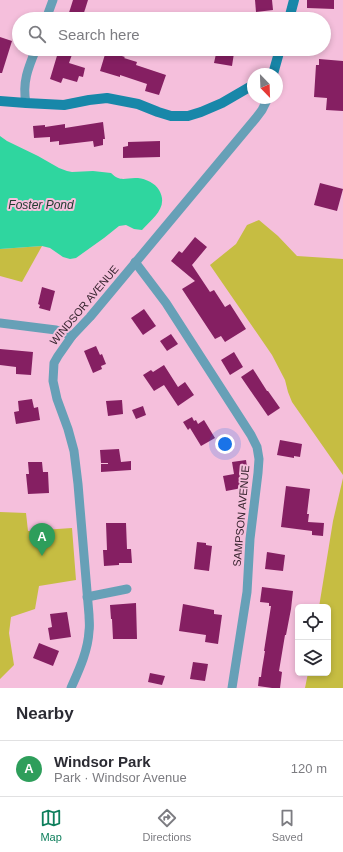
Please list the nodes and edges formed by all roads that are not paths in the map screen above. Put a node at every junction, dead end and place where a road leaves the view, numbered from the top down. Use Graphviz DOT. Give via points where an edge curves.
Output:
graph roads {
  1 [pos="53,0"];
  2 [pos="294,0"];
  3 [pos="49,12"];
  4 [pos="291,12"];
  5 [pos="33,56"];
  6 [pos="278,56"];
  7 [pos="275,68"];
  8 [pos="247,88"];
  9 [pos="0,101"];
  10 [pos="26,103"];
  11 [pos="265,104"];
  12 [pos="135,262"];
  13 [pos="0,323"];
  14 [pos="72,336"];
  15 [pos="127,589"];
  16 [pos="87,597"];
  17 [pos="71,688"];
  18 [pos="232,688"];
  1 -- 3 [label="street"];
  2 -- 4 [label="street"];
  5 -- 10 [label="street" via="26,76"];
  6 -- 7 [label="street"];
  8 -- 10 [label="street" via="216,106 188,116 158,112 138,104 108,98 64,105"];
  9 -- 10 [label="street"];
  11 -- 12 [label="street, WINDSOR AVENUE"];
  12 -- 14 [label="street, WINDSOR AVENUE"];
  12 -- 18 [label="street, SAMPSON AVENUE" via="166,303 257,447 259,459 247,592"];
  13 -- 14 [label="street" via="56,330"];
  14 -- 16 [label="street, WINDSOR AVENUE" via="54,363 53,382 74,451"];
  15 -- 16 [label="street"];
  16 -- 17 [label="street, WINDSOR AVENUE" via="88,643"];
}
